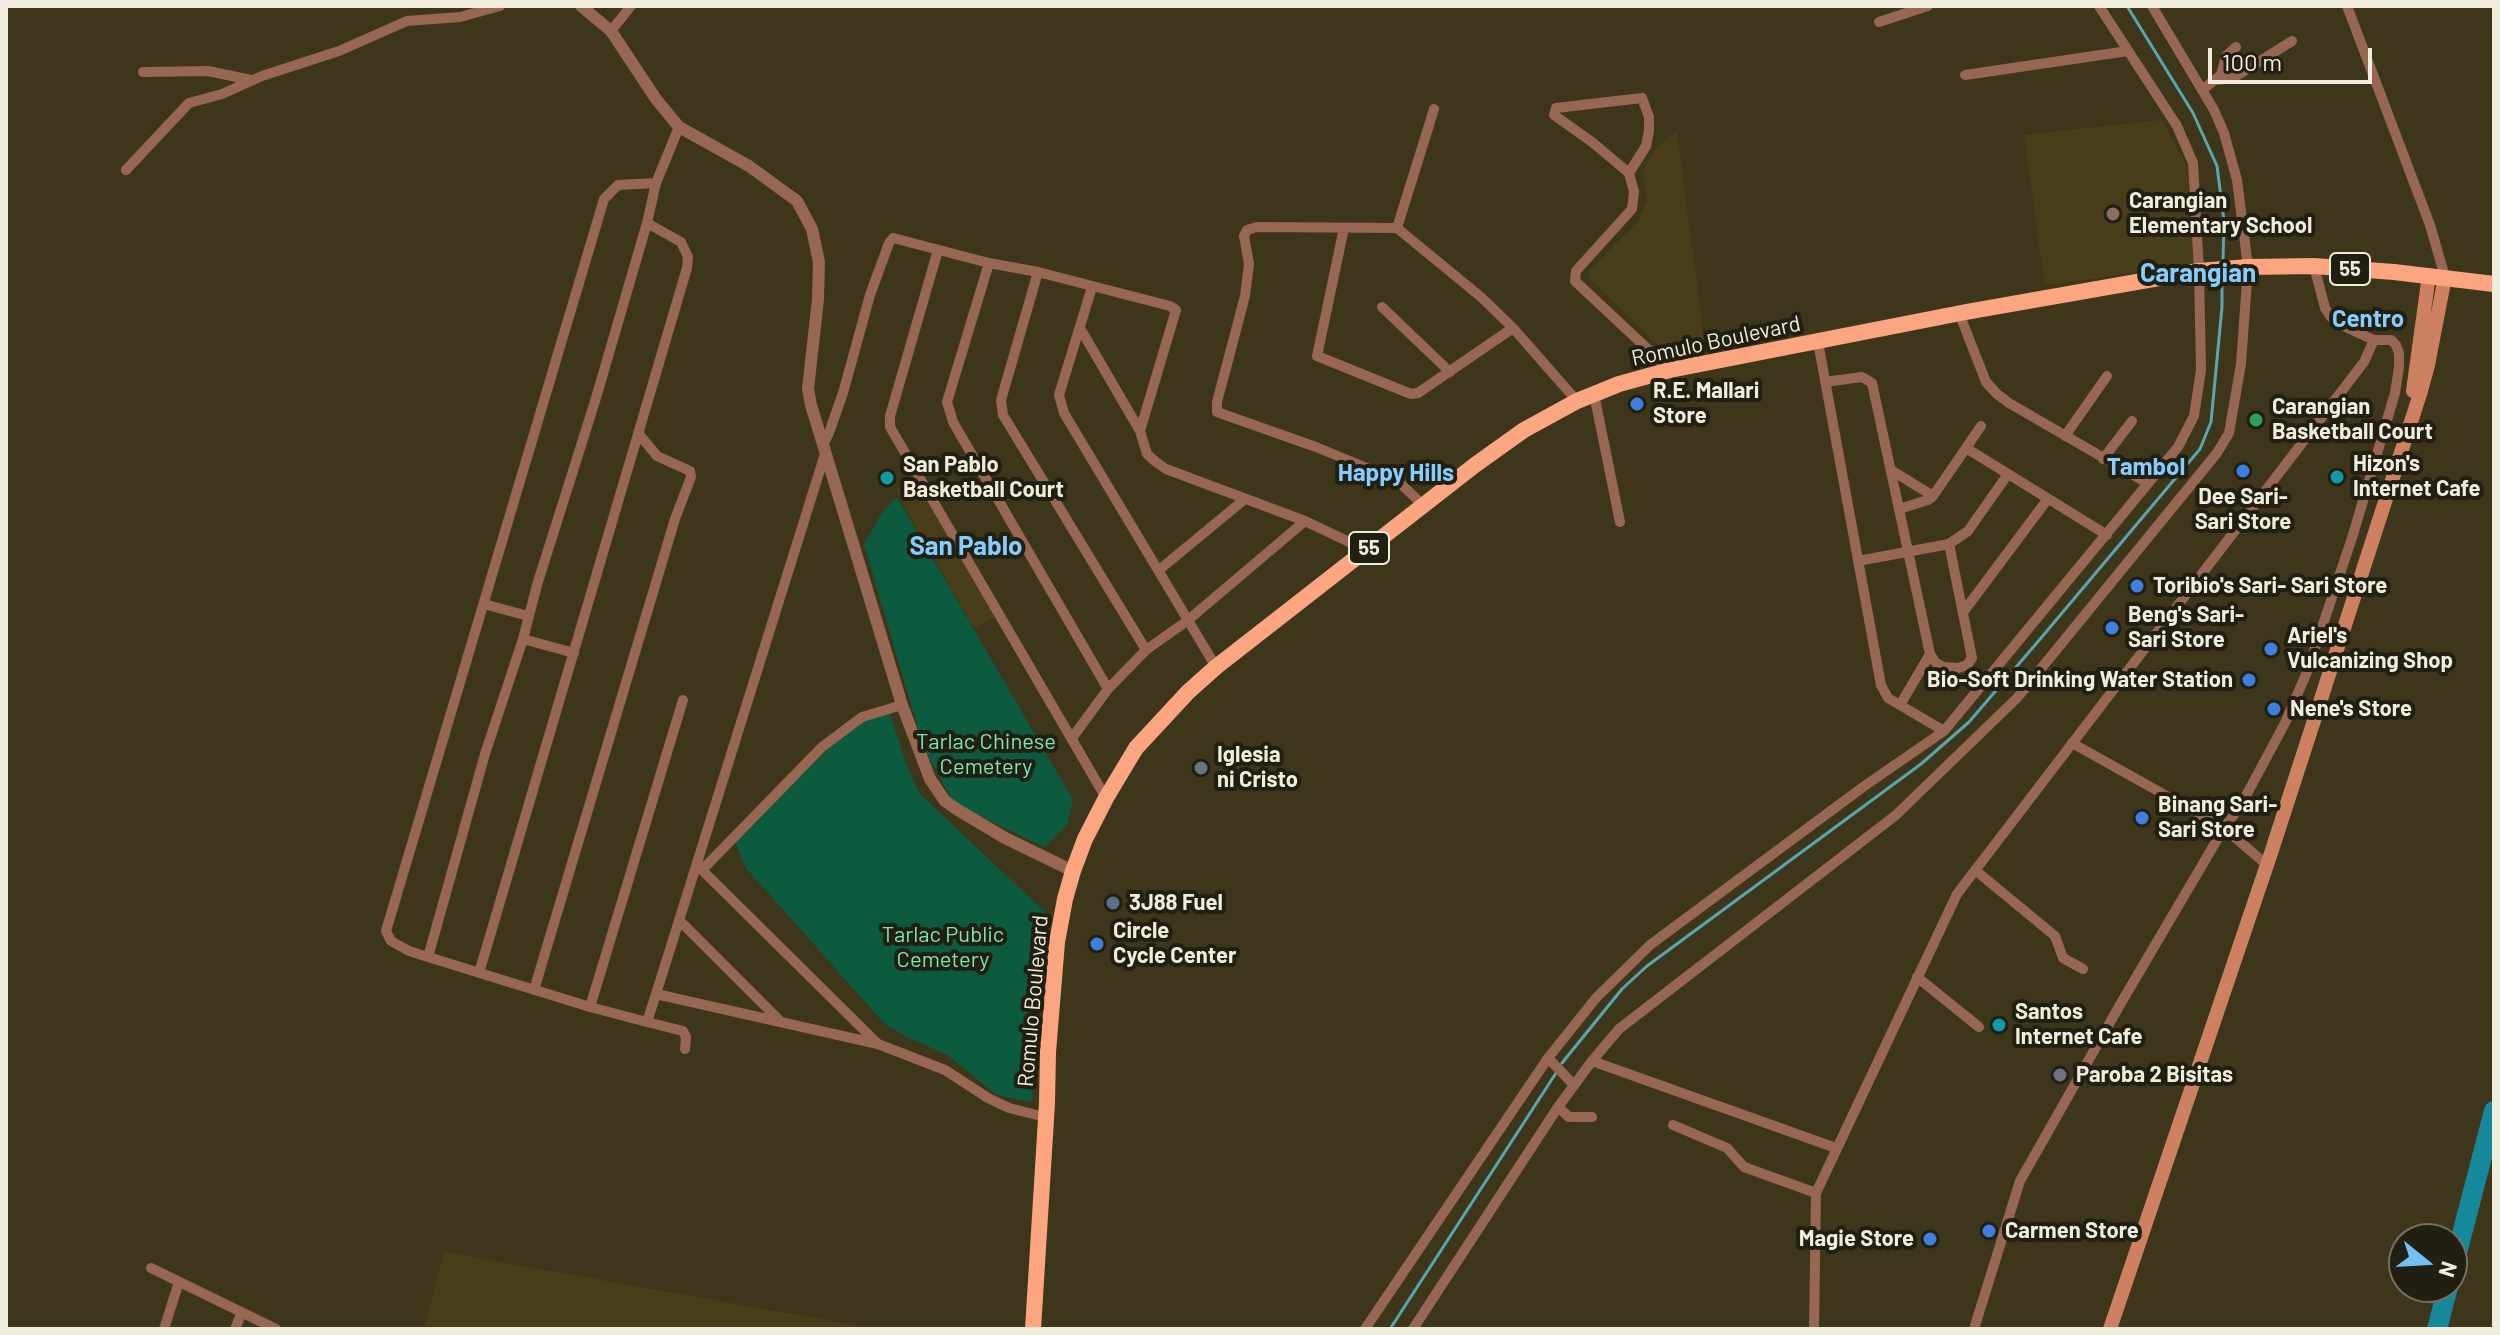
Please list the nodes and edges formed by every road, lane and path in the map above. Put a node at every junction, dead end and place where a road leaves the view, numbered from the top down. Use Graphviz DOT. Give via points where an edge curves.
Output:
graph roads {
  1 [pos="500,6"];
  2 [pos="581,6"];
  3 [pos="631,6"];
  4 [pos="1928,6"];
  5 [pos="2099,6"];
  6 [pos="2347,6"];
  7 [pos="2155,7"];
  8 [pos="1879,22"];
  9 [pos="611,31"];
  10 [pos="2292,41"];
  11 [pos="2236,47"];
  12 [pos="2128,51"];
  13 [pos="143,72"];
  14 [pos="1965,75"];
  15 [pos="2215,80"];
  16 [pos="253,81"];
  17 [pos="2202,90"];
  18 [pos="1434,109"];
  19 [pos="679,127"];
  20 [pos="126,170"];
  21 [pos="1629,173"];
  22 [pos="656,183"];
  23 [pos="647,223"];
  24 [pos="1344,228"];
  25 [pos="1397,228"];
  26 [pos="938,250"];
  27 [pos="989,263"];
  28 [pos="2314,266"];
  29 [pos="2248,267"];
  30 [pos="2199,271"];
  31 [pos="1038,272"];
  32 [pos="2444,277"];
  33 [pos="2494,284"];
  34 [pos="1092,287"];
  35 [pos="1382,307"];
  36 [pos="1959,313"];
  37 [pos="1080,328"];
  38 [pos="1513,328"];
  39 [pos="2374,340"];
  40 [pos="1818,342"];
  41 [pos="1670,370"];
  42 [pos="1450,372"];
  43 [pos="2107,376"];
  44 [pos="1825,382"];
  45 [pos="1594,394"];
  46 [pos="1577,401"];
  47 [pos="2132,421"];
  48 [pos="1981,426"];
  49 [pos="1140,431"];
  50 [pos="638,433"];
  51 [pos="2065,436"];
  52 [pos="1966,448"];
  53 [pos="824,449"];
  54 [pos="2103,459"];
  55 [pos="1891,470"];
  56 [pos="2008,474"];
  57 [pos="2147,483"];
  58 [pos="1933,496"];
  59 [pos="1245,499"];
  60 [pos="2047,500"];
  61 [pos="1423,505"];
  62 [pos="1899,509"];
  63 [pos="1305,521"];
  64 [pos="1620,522"];
  65 [pos="2107,535"];
  66 [pos="1949,544"];
  67 [pos="1366,550"];
  68 [pos="1908,554"];
  69 [pos="1858,561"];
  70 [pos="1159,570"];
  71 [pos="484,604"];
  72 [pos="1964,611"];
  73 [pos="528,616"];
  74 [pos="1187,621"];
  75 [pos="523,639"];
  76 [pos="1146,650"];
  77 [pos="574,653"];
  78 [pos="1930,654"];
  79 [pos="1216,667"];
  80 [pos="1108,689"];
  81 [pos="683,700"];
  82 [pos="902,705"];
  83 [pos="1900,705"];
  84 [pos="1944,731"];
  85 [pos="1072,738"];
  86 [pos="2072,743"];
  87 [pos="1106,798"];
  88 [pos="2224,828"];
  89 [pos="2267,865"];
  90 [pos="699,869"];
  91 [pos="1975,870"];
  92 [pos="1073,871"];
  93 [pos="679,920"];
  94 [pos="428,957"];
  95 [pos="2083,969"];
  96 [pos="479,973"];
  97 [pos="1917,977"];
  98 [pos="534,990"];
  99 [pos="656,994"];
  100 [pos="590,1007"];
  101 [pos="779,1020"];
  102 [pos="647,1022"];
  103 [pos="1979,1027"];
  104 [pos="878,1044"];
  105 [pos="685,1049"];
  106 [pos="1548,1058"];
  107 [pos="1592,1061"];
  108 [pos="1574,1085"];
  109 [pos="1558,1107"];
  110 [pos="1045,1117"];
  111 [pos="1592,1117"];
  112 [pos="1673,1125"];
  113 [pos="1836,1148"];
  114 [pos="1816,1193"];
  115 [pos="151,1268"];
  116 [pos="179,1282"];
  117 [pos="242,1312"];
  118 [pos="164,1329"];
  119 [pos="235,1329"];
  120 [pos="276,1329"];
  121 [pos="1033,1329"];
  122 [pos="1365,1329"];
  123 [pos="1413,1329"];
  124 [pos="1814,1329"];
  125 [pos="1974,1329"];
  126 [pos="2110,1329"];
  1 -- 16 [label="street" via="460,17 407,21"];
  2 -- 9 [label="street"];
  3 -- 9 [label="street"];
  4 -- 8 [label="street"];
  5 -- 12 [label="street"];
  6 -- 32 [label="street" via="2430,225"];
  7 -- 17 [label="street"];
  9 -- 19 [label="street"];
  10 -- 15 [label="street" via="2233,78"];
  11 -- 15 [label="street"];
  12 -- 14 [label="street"];
  12 -- 30 [label="street" via="2177,126 2193,163"];
  13 -- 16 [label="street" via="208,71"];
  15 -- 17 [label="street"];
  16 -- 20 [label="street" via="189,103"];
  17 -- 29 [label="street" via="2224,133 2237,180"];
  18 -- 25 [label="street"];
  19 -- 22 [label="street"];
  19 -- 53 [label="street" via="749,166 797,201 812,229 819,274 808,389"];
  21 -- 21 [label="street" via="1649,131 1642,98 1556,108 1554,115"];
  21 -- 41 [label="street" via="1632,209 1576,271 1575,281"];
  22 -- 23 [label="street"];
  22 -- 71 [label="street" via="618,185 604,199"];
  23 -- 50 [label="street" via="681,242 688,257"];
  23 -- 73 [label="street"];
  24 -- 25 [label="street"];
  24 -- 42 [label="street" via="1317,356 1411,394"];
  24 -- 61 [label="street" via="1247,230 1245,296 1217,412 1391,478"];
  25 -- 38 [label="street"];
  26 -- 27 [label="street"];
  26 -- 53 [label="street" via="893,238 889,243"];
  26 -- 85 [label="street" via="890,427"];
  27 -- 31 [label="street"];
  27 -- 80 [label="street" via="947,402 953,422"];
  28 -- 29 [label="highway, Romulo Boulevard / 55"];
  28 -- 32 [label="highway, Romulo Boulevard / 55"];
  28 -- 39 [label="street" via="2331,317"];
  29 -- 30 [label="highway, Romulo Boulevard / 55"];
  29 -- 107 [label="street" via="2241,364 2229,433 2027,686 1896,815 1619,1029"];
  30 -- 36 [label="highway, Romulo Boulevard / 55"];
  30 -- 57 [label="street" via="2201,370 2194,416 2178,447"];
  31 -- 34 [label="street"];
  31 -- 76 [label="street" via="1001,400 1003,415"];
  32 -- 33 [label="highway, Romulo Boulevard / 55"];
  32 -- 89 [label="main road" via="2412,395 2413,411"];
  34 -- 37 [label="street"];
  34 -- 49 [label="street" via="1176,310"];
  35 -- 42 [label="street"];
  36 -- 40 [label="highway, Romulo Boulevard / 55"];
  36 -- 51 [label="street" via="1986,382 2009,403"];
  37 -- 49 [label="street"];
  37 -- 70 [label="street" via="1059,395 1064,413"];
  38 -- 42 [label="street"];
  38 -- 46 [label="street"];
  39 -- 86 [label="street" via="2364,362"];
  39 -- 88 [label="street" via="2396,345 2399,367 2352,538 2285,723"];
  40 -- 41 [label="highway, Romulo Boulevard / 55"];
  40 -- 44 [label="street"];
  41 -- 45 [label="highway, Romulo Boulevard / 55"];
  43 -- 51 [label="street"];
  44 -- 55 [label="street" via="1862,377 1872,383"];
  44 -- 69 [label="street"];
  45 -- 46 [label="highway, Romulo Boulevard / 55"];
  45 -- 64 [label="street"];
  46 -- 61 [label="highway, Romulo Boulevard / 55" via="1524,430"];
  47 -- 54 [label="street"];
  48 -- 52 [label="street"];
  49 -- 59 [label="street" via="1147,454 1166,469"];
  50 -- 77 [label="street"];
  50 -- 98 [label="street" via="657,456 690,471 691,477"];
  51 -- 54 [label="street"];
  52 -- 56 [label="street"];
  52 -- 58 [label="street"];
  53 -- 82 [label="street"];
  53 -- 90 [label="street"];
  54 -- 57 [label="street"];
  55 -- 58 [label="street"];
  55 -- 62 [label="street"];
  56 -- 60 [label="street"];
  56 -- 66 [label="street" via="1968,531"];
  57 -- 65 [label="street"];
  58 -- 62 [label="street"];
  59 -- 63 [label="street"];
  59 -- 70 [label="street"];
  60 -- 65 [label="street"];
  60 -- 72 [label="street"];
  61 -- 67 [label="highway, Romulo Boulevard / 55"];
  62 -- 68 [label="street"];
  63 -- 67 [label="street"];
  63 -- 74 [label="street"];
  65 -- 84 [label="street"];
  66 -- 68 [label="street"];
  66 -- 72 [label="street"];
  67 -- 79 [label="highway, Romulo Boulevard / 55"];
  68 -- 69 [label="street"];
  68 -- 78 [label="street"];
  69 -- 83 [label="street" via="1881,685"];
  70 -- 74 [label="street"];
  71 -- 73 [label="street"];
  71 -- 94 [label="street" via="386,931 391,941"];
  72 -- 78 [label="street" via="1972,658 1967,665 1944,667"];
  73 -- 75 [label="street"];
  74 -- 76 [label="street"];
  74 -- 79 [label="street"];
  75 -- 77 [label="street"];
  75 -- 94 [label="street"];
  76 -- 80 [label="street"];
  77 -- 96 [label="street"];
  78 -- 83 [label="street"];
  79 -- 87 [label="highway, Romulo Boulevard / 55" via="1136,748"];
  80 -- 85 [label="street"];
  81 -- 100 [label="street"];
  82 -- 90 [label="street" via="862,717 822,747"];
  82 -- 92 [label="street" via="930,779 945,801"];
  83 -- 84 [label="street"];
  84 -- 106 [label="street" via="1650,945 1596,998"];
  85 -- 87 [label="street"];
  86 -- 88 [label="street"];
  86 -- 91 [label="street"];
  87 -- 92 [label="highway, Romulo Boulevard / 55"];
  88 -- 89 [label="street"];
  88 -- 125 [label="street" via="2020,1181"];
  89 -- 126 [label="main road"];
  90 -- 93 [label="street"];
  90 -- 104 [label="street"];
  91 -- 95 [label="street" via="2055,936 2063,958"];
  91 -- 97 [label="street" via="1957,894"];
  92 -- 110 [label="highway, Romulo Boulevard / 55" via="1057,942"];
  93 -- 99 [label="street"];
  93 -- 101 [label="street"];
  94 -- 96 [label="street"];
  96 -- 98 [label="street"];
  97 -- 103 [label="street"];
  97 -- 113 [label="street"];
  98 -- 100 [label="street"];
  99 -- 101 [label="street"];
  99 -- 102 [label="street"];
  100 -- 102 [label="street"];
  101 -- 104 [label="street"];
  102 -- 105 [label="street" via="683,1031"];
  104 -- 110 [label="street" via="945,1070 1009,1108"];
  106 -- 108 [label="street"];
  106 -- 122 [label="street"];
  107 -- 108 [label="street"];
  107 -- 113 [label="street"];
  108 -- 109 [label="street"];
  109 -- 111 [label="street" via="1569,1117"];
  109 -- 123 [label="street"];
  110 -- 121 [label="highway, Romulo Boulevard / 55"];
  112 -- 114 [label="street" via="1727,1148 1744,1167"];
  113 -- 114 [label="street"];
  114 -- 124 [label="street"];
  115 -- 116 [label="street"];
  116 -- 117 [label="street"];
  116 -- 118 [label="street"];
  117 -- 119 [label="street"];
  117 -- 120 [label="street"];
}
